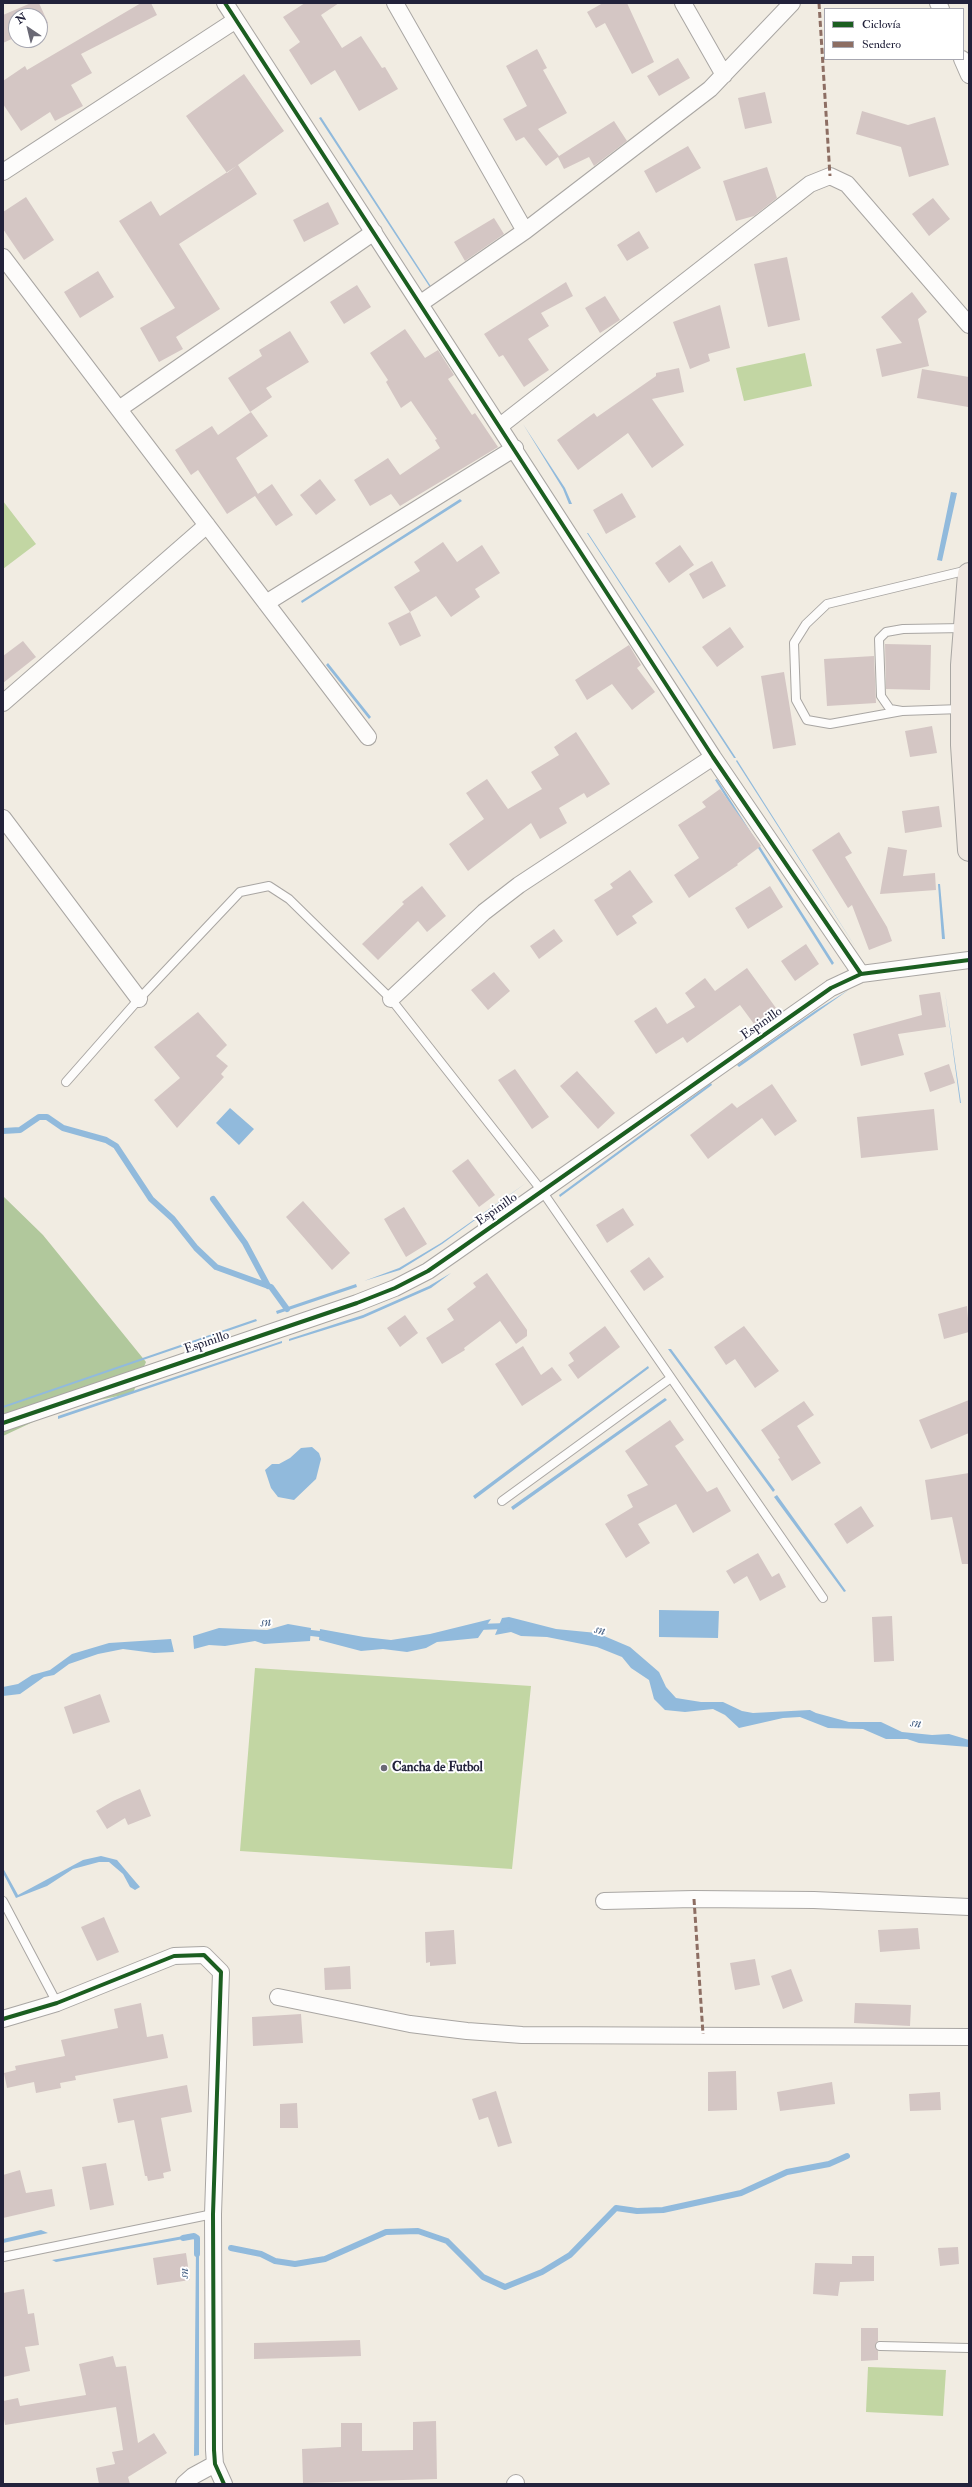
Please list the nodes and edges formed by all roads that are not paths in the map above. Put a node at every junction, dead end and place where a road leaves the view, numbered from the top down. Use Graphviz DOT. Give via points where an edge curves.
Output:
graph roads {
  1 [pos="225,3"];
  2 [pos="395,3"];
  3 [pos="683,3"];
  4 [pos="792,3"];
  5 [pos="236,20"];
  6 [pos="962,60"];
  7 [pos="724,75"];
  8 [pos="969,75"];
  9 [pos="3,172"];
  10 [pos="525,231"];
  11 [pos="374,232"];
  12 [pos="3,257"];
  13 [pos="421,303"];
  14 [pos="969,324"];
  15 [pos="119,409"];
  16 [pos="500,426"];
  17 [pos="515,448"];
  18 [pos="206,524"];
  19 [pos="969,569"];
  20 [pos="969,574"];
  21 [pos="266,603"];
  22 [pos="964,628"];
  23 [pos="3,703"];
  24 [pos="962,709"];
  25 [pos="902,711"];
  26 [pos="368,737"];
  27 [pos="713,757"];
  28 [pos="3,818"];
  29 [pos="969,850"];
  30 [pos="969,960"];
  31 [pos="861,974"];
  32 [pos="139,999"];
  33 [pos="391,999"];
  34 [pos="66,1082"];
  35 [pos="542,1191"];
  36 [pos="671,1378"];
  37 [pos="3,1423"];
  38 [pos="502,1501"];
  39 [pos="823,1598"];
  40 [pos="3,1901"];
  41 [pos="604,1901"];
  42 [pos="969,1907"];
  43 [pos="278,1997"];
  44 [pos="57,2003"];
  45 [pos="3,2019"];
  46 [pos="969,2037"];
  47 [pos="213,2214"];
  48 [pos="3,2257"];
  49 [pos="880,2346"];
  50 [pos="969,2348"];
  51 [pos="213,2465"];
  52 [pos="189,2480"];
  53 [pos="224,2484"];
  1 -- 5 [label="street"];
  2 -- 10 [label="street"];
  3 -- 7 [label="street"];
  4 -- 7 [label="street"];
  5 -- 9 [label="street"];
  5 -- 11 [label="street"];
  6 -- 8 [label="street"];
  7 -- 10 [label="street" via="710,89"];
  10 -- 13 [label="street"];
  11 -- 13 [label="street"];
  11 -- 15 [label="street"];
  12 -- 15 [label="street"];
  13 -- 16 [label="street"];
  14 -- 16 [label="street" via="847,184 830,176 810,184"];
  15 -- 18 [label="street"];
  16 -- 17 [label="street"];
  17 -- 21 [label="street"];
  17 -- 27 [label="street"];
  18 -- 21 [label="street"];
  18 -- 23 [label="street"];
  19 -- 25 [label="lane" via="827,604 806,624 794,643 796,700 807,720 830,724"];
  20 -- 22 [label="main road"];
  21 -- 26 [label="street"];
  22 -- 24 [label="main road"];
  22 -- 25 [label="lane" via="903,628 882,635 879,639 881,696 890,709"];
  24 -- 25 [label="lane"];
  24 -- 29 [label="main road" via="964,800"];
  27 -- 31 [label="street"];
  27 -- 33 [label="street" via="519,885 484,912"];
  28 -- 32 [label="street"];
  30 -- 31 [label="street, Espinillo"];
  31 -- 35 [label="street, Espinillo" via="831,988"];
  32 -- 33 [label="lane" via="240,892 269,886 288,899"];
  32 -- 34 [label="lane"];
  33 -- 35 [label="lane"];
  35 -- 36 [label="lane"];
  35 -- 37 [label="street, Espinillo" via="428,1270 395,1288"];
  36 -- 38 [label="lane"];
  36 -- 39 [label="lane"];
  40 -- 44 [label="lane"];
  41 -- 42 [label="street" via="814,1900"];
  43 -- 46 [label="street" via="410,2024 467,2032 522,2035"];
  44 -- 45 [label="street"];
  44 -- 47 [label="street" via="174,1956 204,1955 221,1972"];
  47 -- 48 [label="lane"];
  47 -- 51 [label="street"];
  49 -- 50 [label="lane"];
  51 -- 52 [label="street"];
  51 -- 53 [label="street"];
}
